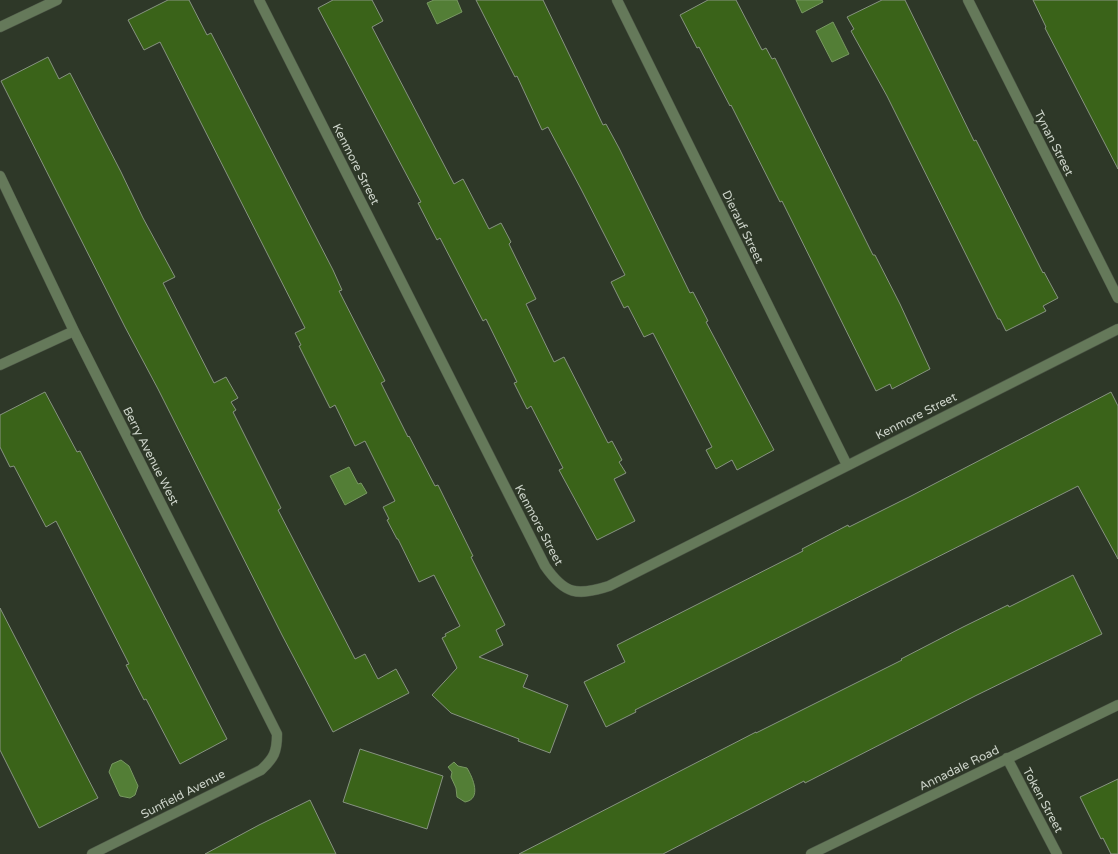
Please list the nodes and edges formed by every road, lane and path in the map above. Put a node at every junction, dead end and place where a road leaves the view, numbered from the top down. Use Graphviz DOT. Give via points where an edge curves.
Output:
graph roads {
  1 [pos="57,0"];
  2 [pos="259,0"];
  3 [pos="617,0"];
  4 [pos="968,0"];
  5 [pos="0,27"];
  6 [pos="0,176"];
  7 [pos="1118,298"];
  8 [pos="1118,328"];
  9 [pos="74,331"];
  10 [pos="0,365"];
  11 [pos="847,465"];
  12 [pos="1118,705"];
  13 [pos="277,748"];
  14 [pos="1007,758"];
  15 [pos="92,854"];
  16 [pos="811,854"];
  17 [pos="1057,854"];
  1 -- 5 [label="street"];
  2 -- 11 [label="street, Kenmore Street" via="556,582 571,591 590,592 609,586"];
  3 -- 11 [label="street, Dierauf Street"];
  4 -- 7 [label="street, Tynan Street"];
  6 -- 9 [label="street, Berry Avenue West"];
  8 -- 11 [label="street, Kenmore Street"];
  9 -- 10 [label="street"];
  9 -- 13 [label="street, Berry Avenue West" via="270,720"];
  12 -- 14 [label="street, Annadale Road"];
  13 -- 15 [label="street, Sunfield Avenue" via="261,770"];
  14 -- 16 [label="street, Annadale Road"];
  14 -- 17 [label="street, Token Street"];
}
